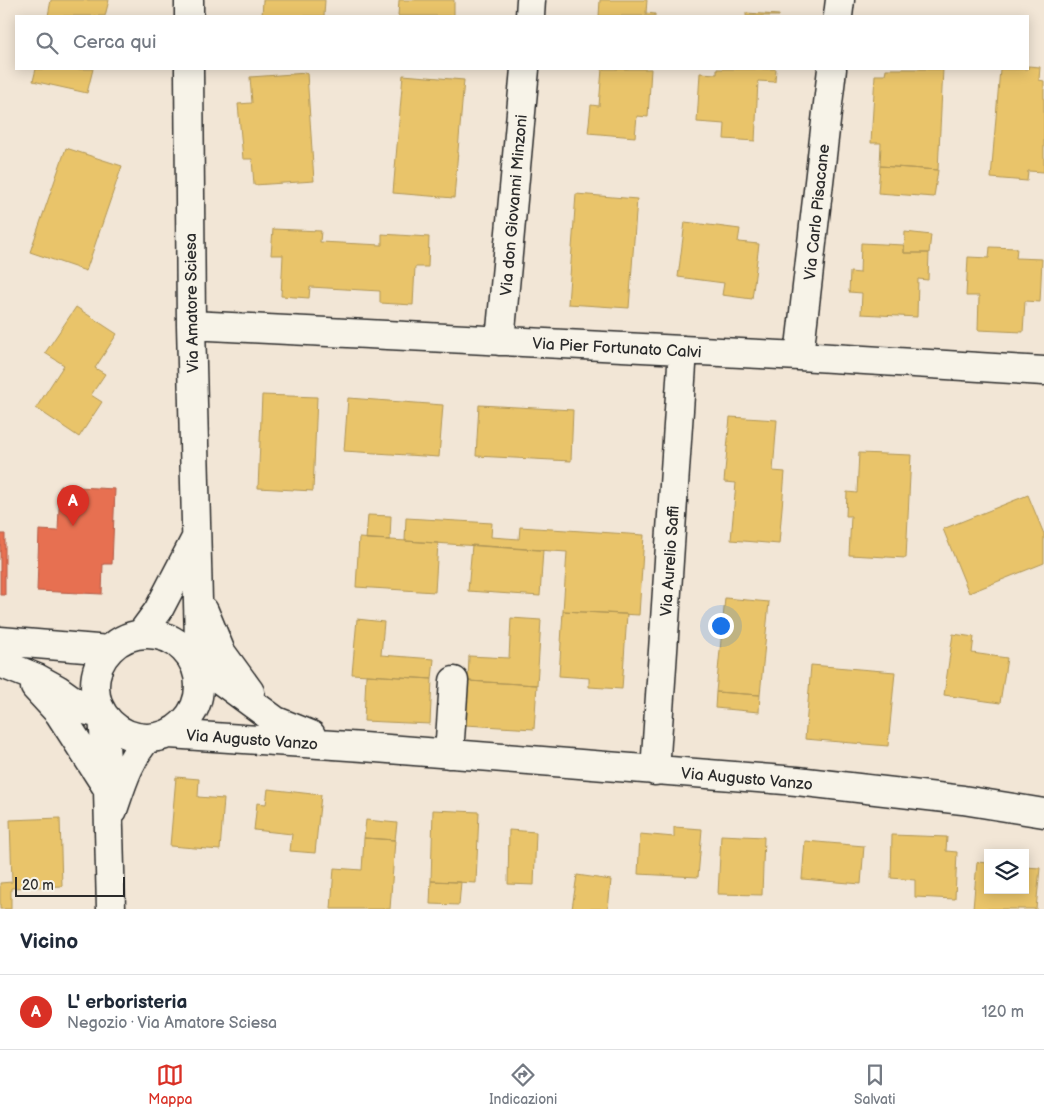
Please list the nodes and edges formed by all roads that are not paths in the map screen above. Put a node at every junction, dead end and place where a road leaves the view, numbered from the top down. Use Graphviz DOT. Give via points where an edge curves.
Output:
graph roads {
  1 [pos="189,0"];
  2 [pos="531,0"];
  3 [pos="840,0"];
  4 [pos="189,15"];
  5 [pos="530,15"];
  6 [pos="838,15"];
  7 [pos="189,70"];
  8 [pos="525,70"];
  9 [pos="832,70"];
  10 [pos="191,325"];
  11 [pos="500,341"];
  12 [pos="683,350"];
  13 [pos="799,356"];
  14 [pos="1044,371"];
  15 [pos="197,536"];
  16 [pos="198,591"];
  17 [pos="140,634"];
  18 [pos="0,641"];
  19 [pos="109,650"];
  20 [pos="194,663"];
  21 [pos="11,668"];
  22 [pos="454,681"];
  23 [pos="103,715"];
  24 [pos="276,721"];
  25 [pos="158,736"];
  26 [pos="336,745"];
  27 [pos="449,754"];
  28 [pos="655,771"];
  29 [pos="108,790"];
  30 [pos="1044,813"];
  31 [pos="108,823"];
  32 [pos="111,909"];
  1 -- 4 [label="street"];
  2 -- 5 [label="street"];
  3 -- 6 [label="street"];
  7 -- 10 [label="street, Via Amatore Sciesa"];
  8 -- 11 [label="street, Via don Giovanni Minzoni"];
  9 -- 13 [label="street, Via Carlo Pisacane"];
  10 -- 11 [label="street, Via Pier Fortunato Calvi"];
  10 -- 15 [label="street, Via Amatore Sciesa"];
  11 -- 12 [label="street, Via Pier Fortunato Calvi"];
  12 -- 13 [label="street, Via Pier Fortunato Calvi"];
  12 -- 28 [label="street, Via Aurelio Saffi"];
  13 -- 14 [label="street, Via Pier Fortunato Calvi"];
  15 -- 16 [label="street, Via Amatore Sciesa"];
  15 -- 17 [label="street, Via Amatore Sciesa" via="158,611"];
  16 -- 20 [label="street, Via Amatore Sciesa" via="199,641"];
  16 -- 24 [label="street" via="221,652 251,694"];
  17 -- 19 [label="street" via="124,639"];
  17 -- 20 [label="street, Via Augusto Vanzo" via="172,640"];
  18 -- 19 [label="street"];
  19 -- 23 [label="street" via="99,665 95,682 96,700"];
  20 -- 24 [label="street, Via Augusto Vanzo"];
  20 -- 25 [label="street, Via Augusto Vanzo" via="200,684 192,714 182,725"];
  21 -- 23 [label="street, Via Augusto Vanzo" via="37,678 88,711"];
  21 -- 29 [label="street" via="59,713"];
  22 -- 27 [label="street"];
  23 -- 25 [label="street, Via Augusto Vanzo" via="115,728 130,736"];
  23 -- 29 [label="street"];
  24 -- 26 [label="street, Via Augusto Vanzo"];
  25 -- 26 [label="street, Via Augusto Vanzo"];
  25 -- 31 [label="street" via="136,752"];
  26 -- 27 [label="street, Via Augusto Vanzo"];
  27 -- 28 [label="street, Via Augusto Vanzo"];
  28 -- 30 [label="street, Via Augusto Vanzo" via="797,781"];
  29 -- 31 [label="street"];
  31 -- 32 [label="street"];
}
